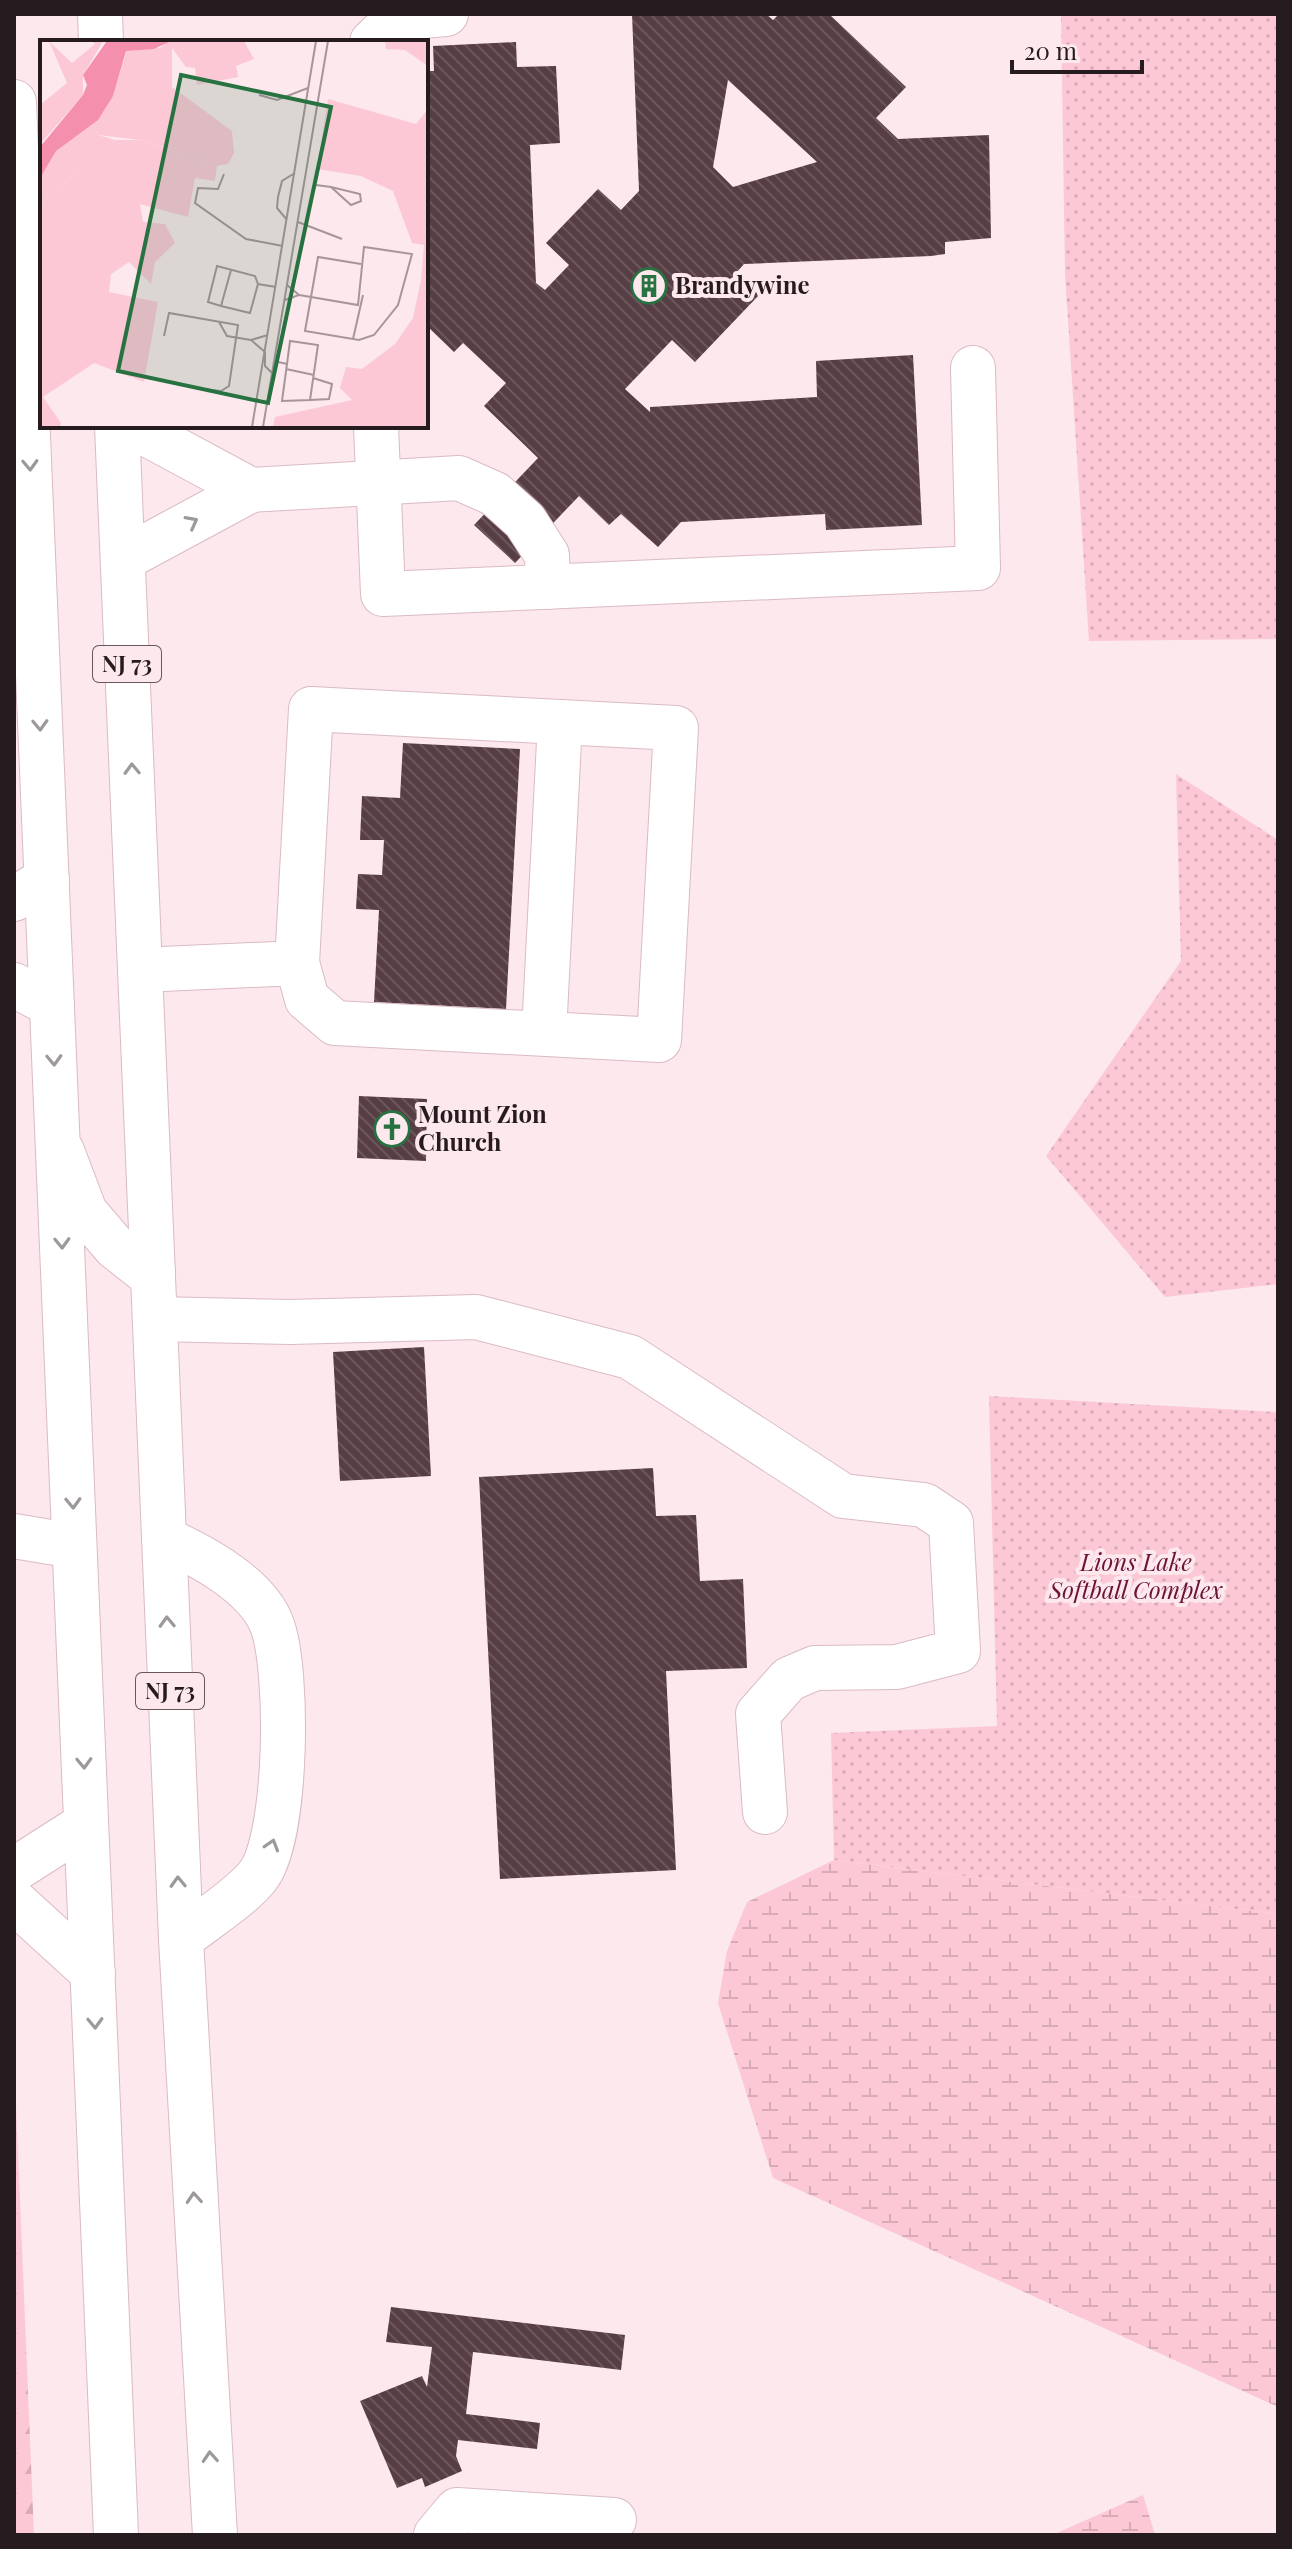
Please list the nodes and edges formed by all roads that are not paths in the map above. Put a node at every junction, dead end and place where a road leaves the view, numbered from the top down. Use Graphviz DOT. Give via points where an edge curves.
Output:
graph roads {
  1 [pos="100,14"];
  2 [pos="446,14"];
  3 [pos="101,40"];
  4 [pos="374,40"];
  5 [pos="14,102"];
  6 [pos="16,210"];
  7 [pos="31,268"];
  8 [pos="20,359"];
  9 [pos="973,368"];
  10 [pos="117,428"];
  11 [pos="136,428"];
  12 [pos="376,428"];
  13 [pos="378,482"];
  14 [pos="251,490"];
  15 [pos="23,521"];
  16 [pos="123,559"];
  17 [pos="548,587"];
  18 [pos="560,722"];
  19 [pos="30,889"];
  20 [pos="297,963"];
  21 [pos="140,970"];
  22 [pos="14,985"];
  23 [pos="52,1005"];
  24 [pos="544,1033"];
  25 [pos="57,1137"];
  26 [pos="153,1271"];
  27 [pos="155,1319"];
  28 [pos="14,1536"];
  29 [pos="164,1539"];
  30 [pos="74,1546"];
  31 [pos="765,1812"];
  32 [pos="86,1824"];
  33 [pos="14,1870"];
  34 [pos="14,1901"];
  35 [pos="181,1939"];
  36 [pos="93,1973"];
  37 [pos="614,2520"];
  38 [pos="116,2535"];
  39 [pos="215,2535"];
  40 [pos="436,2535"];
  1 -- 3 [label="main road"];
  2 -- 4 [label="main road" via="406,17"];
  5 -- 6 [label="main road"];
  6 -- 7 [label="main road"];
  7 -- 8 [label="main road"];
  8 -- 15 [label="main road, one-way"];
  9 -- 17 [label="main road" via="978,568"];
  10 -- 16 [label="main road, NJ 73"];
  11 -- 14 [label="main road"];
  12 -- 13 [label="main road"];
  13 -- 14 [label="main road"];
  13 -- 17 [label="main road" via="459,478 495,494 525,521 547,555"];
  13 -- 17 [label="main road" via="383,594"];
  16 -- 14 [label="main road, one-way"];
  15 -- 19 [label="main road, one-way"];
  21 -- 16 [label="main road, NJ 73, one-way"];
  18 -- 20 [label="main road" via="311,709"];
  18 -- 24 [label="main road"];
  18 -- 24 [label="main road" via="676,728 675,759 659,1040"];
  19 -- 23 [label="main road"];
  20 -- 21 [label="main road"];
  20 -- 24 [label="main road" via="307,999 335,1023"];
  21 -- 26 [label="main road, NJ 73"];
  22 -- 23 [label="main road"];
  23 -- 25 [label="main road, one-way"];
  25 -- 26 [label="main road" via="85,1212 115,1247 153,1277"];
  25 -- 30 [label="main road, one-way"];
  26 -- 27 [label="main road, NJ 73"];
  27 -- 29 [label="main road, NJ 73"];
  27 -- 31 [label="main road" via="476,1317 630,1357 843,1496 924,1505 951,1523 958,1651 897,1667 815,1668 789,1679 758,1714"];
  28 -- 30 [label="main road"];
  35 -- 29 [label="main road, NJ 73, one-way"];
  35 -- 29 [label="main road, one-way" via="257,1878 272,1852 280,1810 281,1715 272,1623 224,1571"];
  30 -- 32 [label="main road, one-way"];
  32 -- 33 [label="main road"];
  32 -- 36 [label="main road"];
  34 -- 36 [label="main road"];
  39 -- 35 [label="main road, NJ 73, one-way"];
  36 -- 38 [label="main road, one-way"];
  37 -- 40 [label="main road" via="457,2510"];
}
